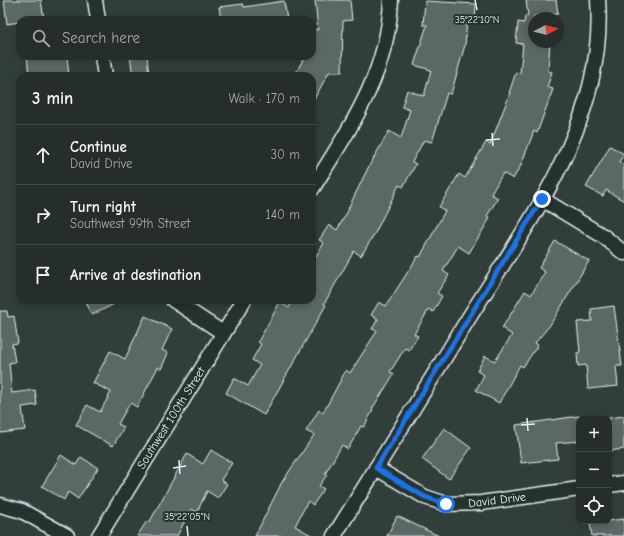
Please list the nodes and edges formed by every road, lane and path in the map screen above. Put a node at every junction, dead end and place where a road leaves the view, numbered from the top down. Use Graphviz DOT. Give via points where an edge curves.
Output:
graph roads {
  1 [pos="95,0"];
  2 [pos="391,0"];
  3 [pos="598,0"];
  4 [pos="97,16"];
  5 [pos="103,60"];
  6 [pos="104,72"];
  7 [pos="316,182"];
  8 [pos="542,199"];
  9 [pos="624,253"];
  10 [pos="179,304"];
  11 [pos="242,304"];
  12 [pos="224,333"];
  13 [pos="376,468"];
  14 [pos="624,483"];
  15 [pos="612,485"];
  16 [pos="576,489"];
  17 [pos="0,506"];
  18 [pos="67,536"];
  19 [pos="99,536"];
  20 [pos="334,536"];
  1 -- 4 [label="street"];
  2 -- 7 [label="street" via="387,34 377,75 360,111"];
  3 -- 8 [label="street" via="594,62 585,105 566,155"];
  5 -- 6 [label="street"];
  8 -- 9 [label="street" via="603,236"];
  8 -- 13 [label="street"];
  10 -- 12 [label="street"];
  11 -- 12 [label="street, Southwest 100th Street"];
  12 -- 19 [label="street, Southwest 100th Street"];
  13 -- 16 [label="street, David Drive" via="425,497 446,504 481,503"];
  13 -- 20 [label="street"];
  14 -- 15 [label="street"];
  17 -- 18 [label="street" via="22,511"];
}
